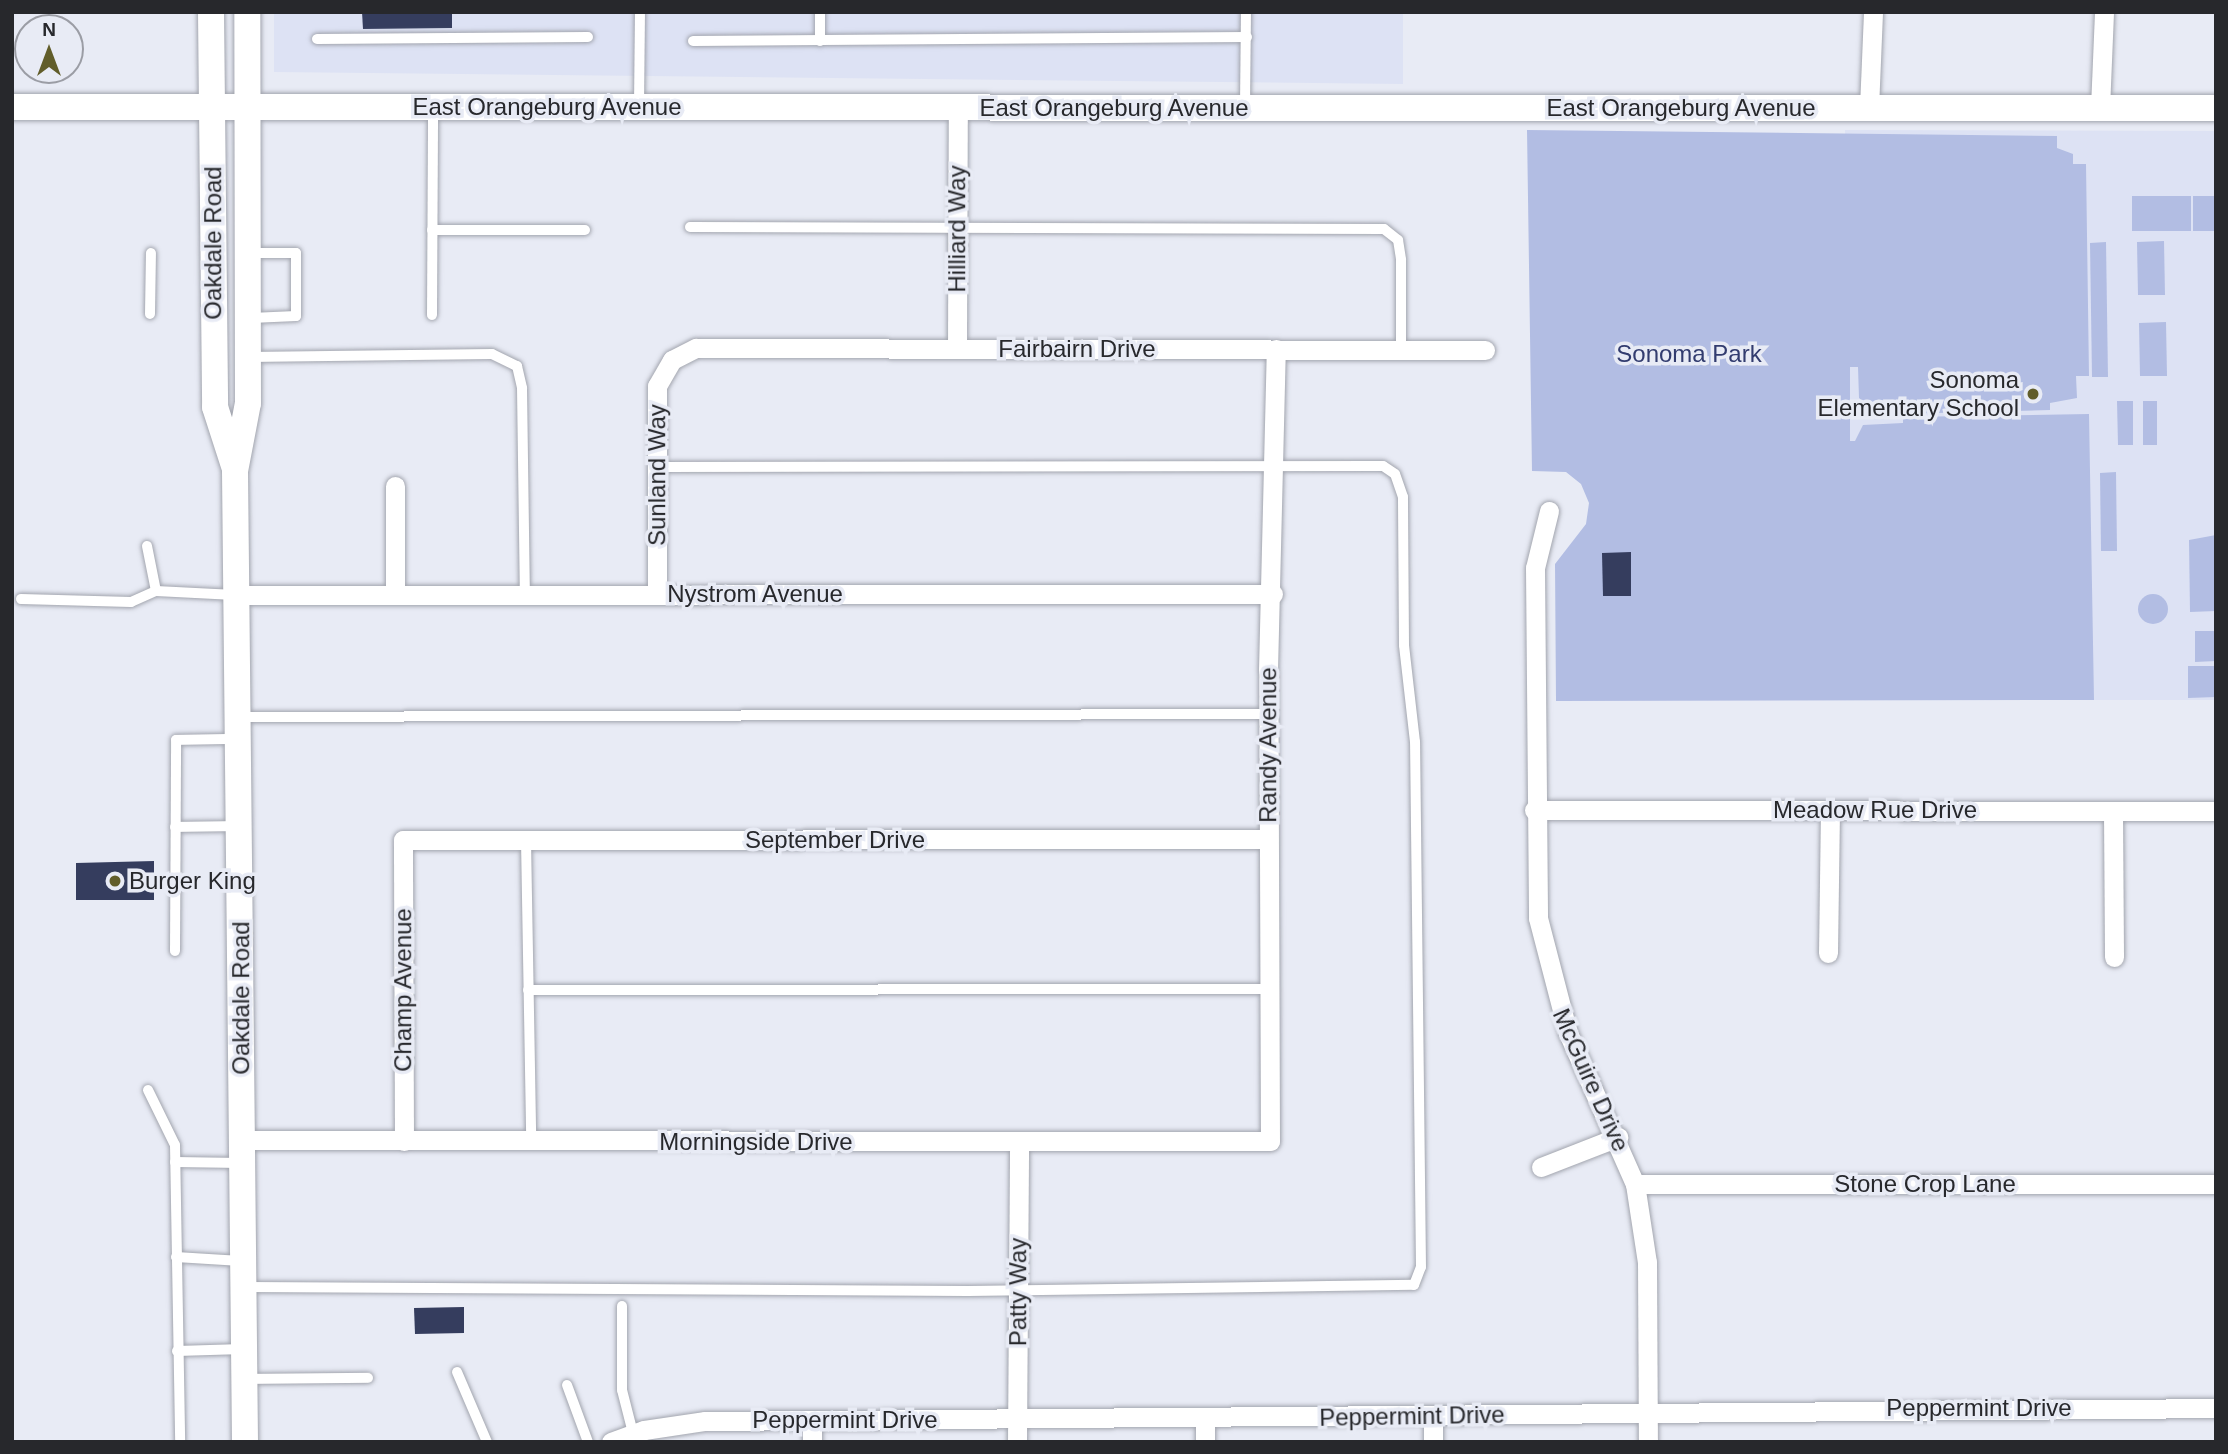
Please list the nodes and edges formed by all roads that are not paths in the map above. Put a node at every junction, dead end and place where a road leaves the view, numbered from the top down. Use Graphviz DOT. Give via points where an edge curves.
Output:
graph roads {
  1 [pos="211,12"];
  2 [pos="247,12"];
  3 [pos="640,12"];
  4 [pos="820,12"];
  5 [pos="1246,12"];
  6 [pos="1873,12"];
  7 [pos="2104,12"];
  8 [pos="588,37"];
  9 [pos="1247,37"];
  10 [pos="317,39"];
  11 [pos="693,41"];
  12 [pos="820,41"];
  13 [pos="212,106"];
  14 [pos="248,106"];
  15 [pos="433,106"];
  16 [pos="12,107"];
  17 [pos="639,107"];
  18 [pos="1245,107"];
  19 [pos="1869,108"];
  20 [pos="2100,108"];
  21 [pos="2216,108"];
  22 [pos="958,109"];
  23 [pos="958,224"];
  24 [pos="690,227"];
  25 [pos="432,230"];
  26 [pos="586,230"];
  27 [pos="151,253"];
  28 [pos="247,253"];
  29 [pos="150,314"];
  30 [pos="432,315"];
  31 [pos="247,318"];
  32 [pos="957,349"];
  33 [pos="1276,349"];
  34 [pos="1401,350"];
  35 [pos="1485,350"];
  36 [pos="248,357"];
  37 [pos="672,360"];
  38 [pos="1275,466"];
  39 [pos="657,467"];
  40 [pos="235,471"];
  41 [pos="395,486"];
  42 [pos="1549,511"];
  43 [pos="147,546"];
  44 [pos="156,592"];
  45 [pos="395,593"];
  46 [pos="524,594"];
  47 [pos="657,594"];
  48 [pos="1273,594"];
  49 [pos="237,595"];
  50 [pos="21,599"];
  51 [pos="1268,715"];
  52 [pos="240,728"];
  53 [pos="1534,810"];
  54 [pos="1830,810"];
  55 [pos="2113,811"];
  56 [pos="2216,811"];
  57 [pos="240,825"];
  58 [pos="175,827"];
  59 [pos="1268,839"];
  60 [pos="402,840"];
  61 [pos="526,840"];
  62 [pos="174,951"];
  63 [pos="1828,953"];
  64 [pos="2114,957"];
  65 [pos="1269,989"];
  66 [pos="528,990"];
  67 [pos="148,1090"];
  68 [pos="1618,1138"];
  69 [pos="404,1141"];
  70 [pos="531,1141"];
  71 [pos="1270,1141"];
  72 [pos="1019,1143"];
  73 [pos="242,1152"];
  74 [pos="175,1162"];
  75 [pos="1541,1167"];
  76 [pos="1635,1184"];
  77 [pos="2216,1184"];
  78 [pos="176,1256"];
  79 [pos="242,1261"];
  80 [pos="242,1287"];
  81 [pos="1019,1289"];
  82 [pos="622,1306"];
  83 [pos="243,1349"];
  84 [pos="177,1351"];
  85 [pos="457,1372"];
  86 [pos="368,1378"];
  87 [pos="244,1379"];
  88 [pos="566,1385"];
  89 [pos="2216,1408"];
  90 [pos="1648,1411"];
  91 [pos="1433,1416"];
  92 [pos="1205,1418"];
  93 [pos="1017,1420"];
  94 [pos="812,1421"];
  95 [pos="634,1433"];
  96 [pos="180,1442"];
  97 [pos="245,1442"];
  98 [pos="487,1442"];
  99 [pos="587,1442"];
  100 [pos="611,1442"];
  101 [pos="812,1442"];
  102 [pos="1017,1442"];
  103 [pos="1205,1442"];
  104 [pos="1433,1442"];
  105 [pos="1648,1442"];
  1 -- 13 [label="street, Oakdale Road"];
  2 -- 14 [label="street, Oakdale Road"];
  3 -- 17 [label="lane"];
  4 -- 12 [label="lane"];
  5 -- 9 [label="lane"];
  6 -- 19 [label="street"];
  7 -- 20 [label="street"];
  8 -- 10 [label="lane"];
  9 -- 12 [label="lane"];
  9 -- 18 [label="lane"];
  11 -- 12 [label="lane"];
  13 -- 14 [label="street, East Orangeburg Avenue"];
  13 -- 16 [label="street, East Orangeburg Avenue"];
  13 -- 40 [label="street, Oakdale Road" via="215,407"];
  14 -- 15 [label="street, East Orangeburg Avenue"];
  14 -- 28 [label="street, Oakdale Road"];
  15 -- 17 [label="street, East Orangeburg Avenue"];
  15 -- 25 [label="lane"];
  17 -- 22 [label="street, East Orangeburg Avenue"];
  18 -- 19 [label="street, East Orangeburg Avenue"];
  18 -- 22 [label="street, East Orangeburg Avenue"];
  19 -- 20 [label="street, East Orangeburg Avenue"];
  20 -- 21 [label="street, East Orangeburg Avenue"];
  22 -- 23 [label="street, Hilliard Way"];
  23 -- 24 [label="lane"];
  23 -- 32 [label="street, Hilliard Way"];
  23 -- 34 [label="lane" via="1384,229 1398,240 1401,260"];
  25 -- 26 [label="lane"];
  25 -- 30 [label="lane"];
  27 -- 29 [label="lane"];
  28 -- 31 [label="street, Oakdale Road"];
  28 -- 31 [label="lane" via="296,253 296,316"];
  31 -- 36 [label="street, Oakdale Road"];
  32 -- 33 [label="street, Fairbairn Drive"];
  32 -- 37 [label="street, Fairbairn Drive" via="696,348"];
  33 -- 34 [label="street, Fairbairn Drive"];
  33 -- 38 [label="street, Randy Avenue"];
  34 -- 35 [label="street, Fairbairn Drive"];
  36 -- 40 [label="street, Oakdale Road" via="248,403"];
  36 -- 46 [label="lane" via="492,354 517,366 522,388"];
  37 -- 39 [label="street, Sunland Way" via="657,386"];
  38 -- 39 [label="lane"];
  38 -- 48 [label="street, Randy Avenue"];
  38 -- 81 [label="lane" via="1383,466 1395,474 1403,497 1404,645 1415,742 1421,1267 1414,1285 1397,1289"];
  39 -- 47 [label="street, Sunland Way"];
  40 -- 49 [label="street, Oakdale Road"];
  41 -- 45 [label="street"];
  42 -- 53 [label="street, McGuire Drive" via="1535,568"];
  43 -- 44 [label="lane"];
  44 -- 49 [label="lane"];
  44 -- 50 [label="lane" via="131,602"];
  45 -- 46 [label="street, Nystrom Avenue"];
  45 -- 49 [label="street, Nystrom Avenue"];
  46 -- 47 [label="street, Nystrom Avenue"];
  47 -- 48 [label="street, Nystrom Avenue"];
  48 -- 51 [label="street, Randy Avenue"];
  49 -- 52 [label="street, Oakdale Road"];
  51 -- 52 [label="lane"];
  51 -- 59 [label="street, Randy Avenue"];
  52 -- 57 [label="street, Oakdale Road"];
  52 -- 58 [label="lane" via="176,740"];
  53 -- 54 [label="street, Meadow Rue Drive"];
  53 -- 68 [label="street, McGuire Drive" via="1535,882 1545,959 1567,1033"];
  54 -- 55 [label="street, Meadow Rue Drive"];
  54 -- 63 [label="street"];
  55 -- 56 [label="street, Meadow Rue Drive"];
  55 -- 64 [label="street"];
  57 -- 58 [label="lane"];
  57 -- 73 [label="street, Oakdale Road"];
  58 -- 62 [label="lane"];
  59 -- 61 [label="street, September Drive"];
  59 -- 65 [label="street, Randy Avenue"];
  60 -- 61 [label="street, September Drive"];
  60 -- 69 [label="street, Champ Avenue"];
  61 -- 66 [label="lane"];
  65 -- 66 [label="lane"];
  65 -- 71 [label="street, Randy Avenue"];
  66 -- 70 [label="lane"];
  67 -- 74 [label="lane" via="175,1145"];
  68 -- 75 [label="street"];
  68 -- 76 [label="street, McGuire Drive"];
  69 -- 70 [label="street, Morningside Drive"];
  69 -- 73 [label="street, Morningside Drive"];
  70 -- 72 [label="street, Morningside Drive"];
  71 -- 72 [label="street, Morningside Drive"];
  72 -- 81 [label="street, Patty Way"];
  73 -- 74 [label="lane"];
  73 -- 79 [label="street, Oakdale Road"];
  74 -- 78 [label="lane"];
  76 -- 77 [label="street, Stone Crop Lane"];
  76 -- 90 [label="street, McGuire Drive" via="1647,1262"];
  78 -- 79 [label="lane"];
  78 -- 84 [label="lane"];
  79 -- 80 [label="street, Oakdale Road"];
  80 -- 81 [label="lane"];
  80 -- 83 [label="street, Oakdale Road"];
  81 -- 93 [label="street, Patty Way"];
  82 -- 95 [label="lane" via="622,1390"];
  83 -- 84 [label="lane"];
  83 -- 87 [label="street, Oakdale Road"];
  84 -- 96 [label="lane"];
  85 -- 98 [label="lane"];
  86 -- 87 [label="lane"];
  87 -- 97 [label="street, Oakdale Road"];
  88 -- 99 [label="lane"];
  89 -- 90 [label="street, Peppermint Drive"];
  90 -- 91 [label="street, Peppermint Drive"];
  90 -- 105 [label="street, McGuire Drive"];
  91 -- 92 [label="street, Peppermint Drive"];
  91 -- 104 [label="street"];
  92 -- 93 [label="street, Peppermint Drive"];
  92 -- 103 [label="street"];
  93 -- 94 [label="street, Peppermint Drive"];
  93 -- 102 [label="street, Patty Way"];
  94 -- 95 [label="street, Peppermint Drive" via="705,1421"];
  94 -- 101 [label="street"];
  95 -- 100 [label="street, Peppermint Drive"];
}
